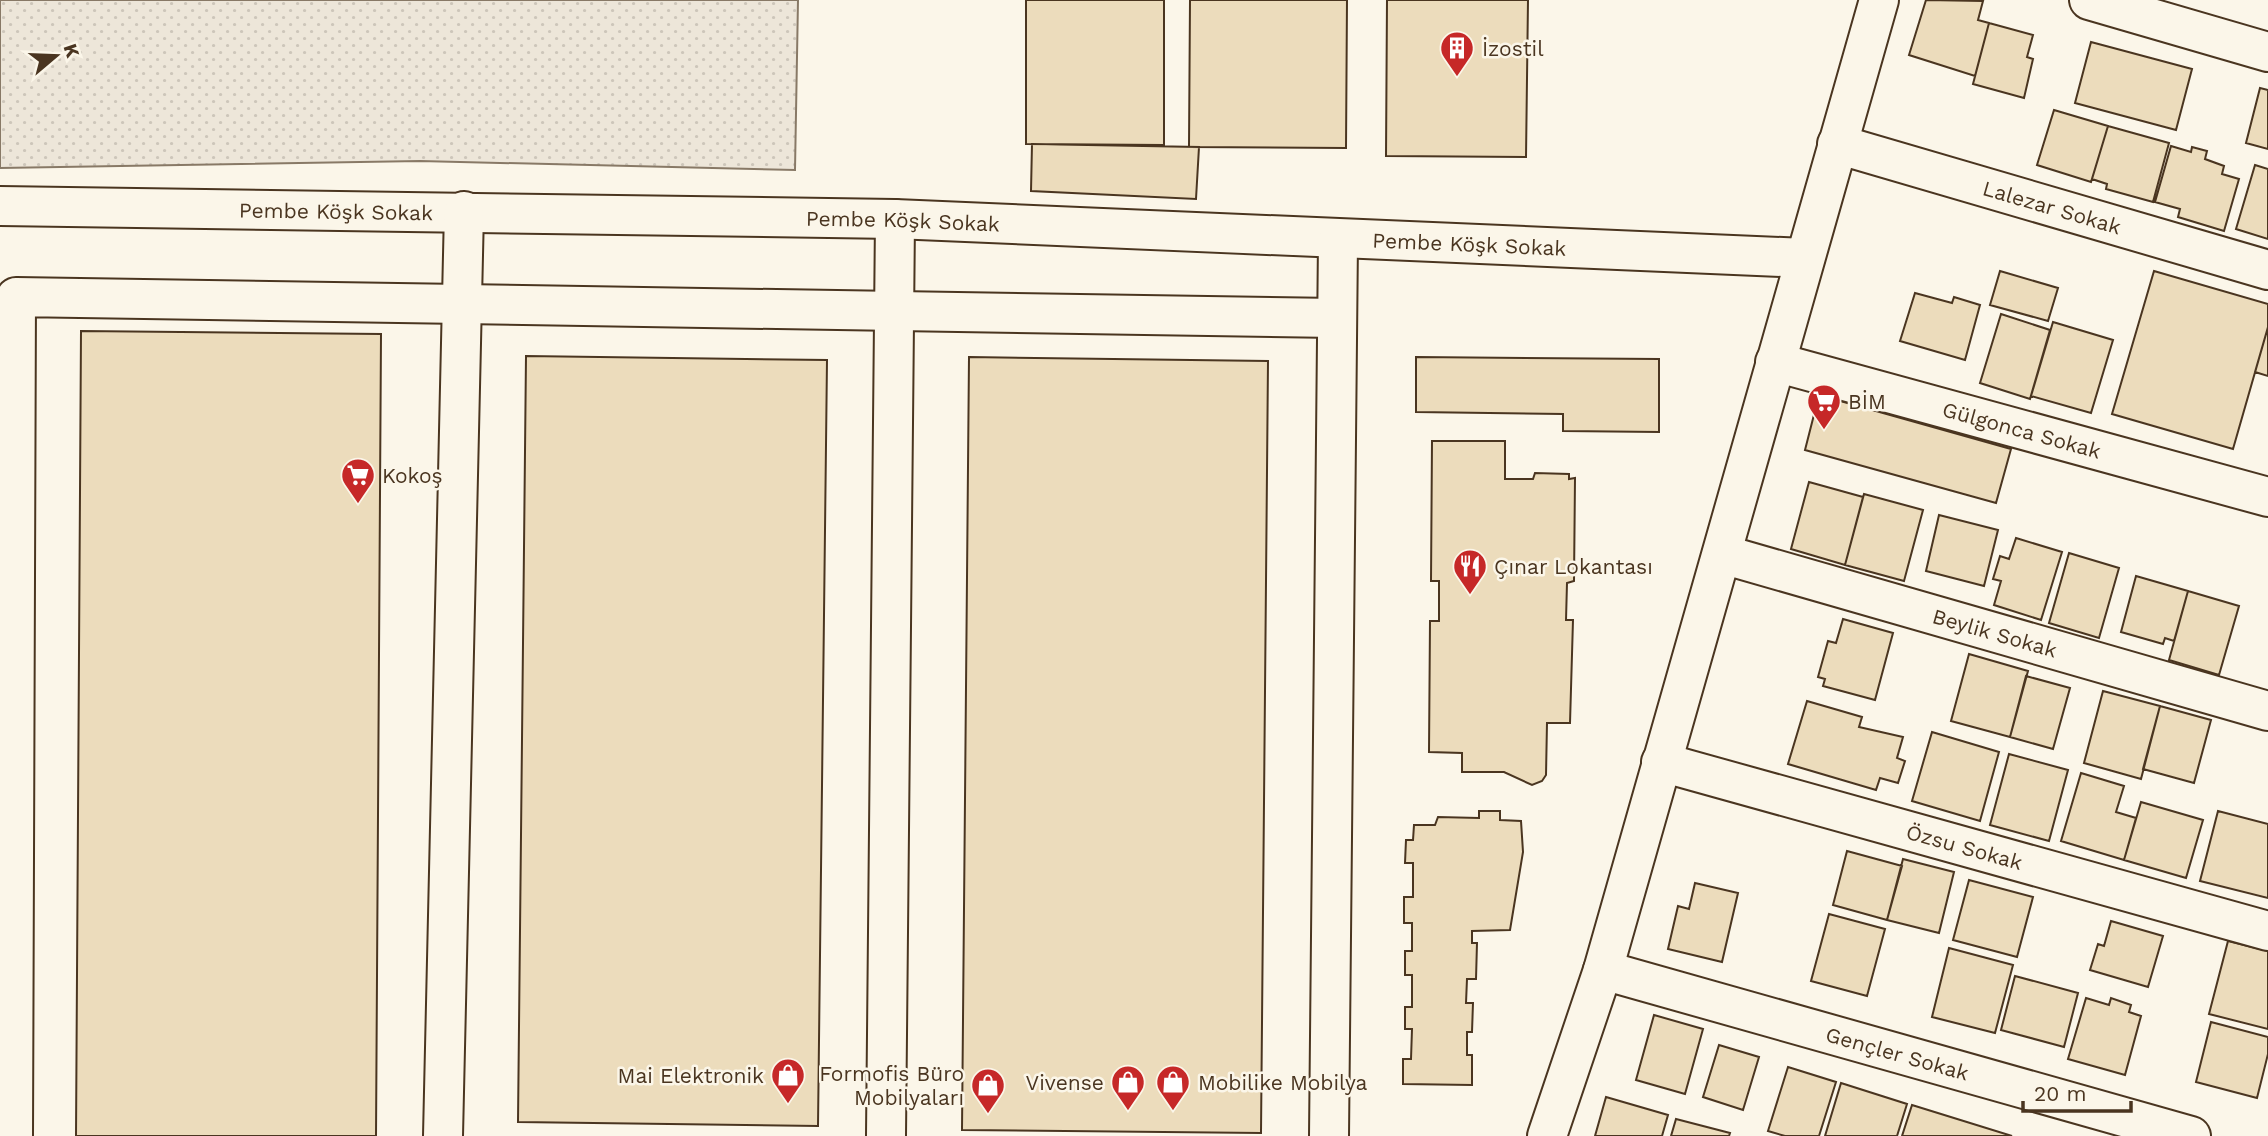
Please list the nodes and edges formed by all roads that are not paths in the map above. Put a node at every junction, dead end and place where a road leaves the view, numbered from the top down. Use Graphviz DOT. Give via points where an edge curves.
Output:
graph roads {
  1 [pos="1879,0"];
  2 [pos="2089,0"];
  3 [pos="2268,52"];
  4 [pos="1837,144"];
  5 [pos="0,206"];
  6 [pos="464,211"];
  7 [pos="895,219"];
  8 [pos="1338,240"];
  9 [pos="1805,258"];
  10 [pos="2268,270"];
  11 [pos="462,304"];
  12 [pos="894,311"];
  13 [pos="1337,318"];
  14 [pos="1775,362"];
  15 [pos="2268,497"];
  16 [pos="1722,554"];
  17 [pos="2268,711"];
  18 [pos="1661,762"];
  19 [pos="2268,931"];
  20 [pos="1603,970"];
  21 [pos="13,1136"];
  22 [pos="443,1136"];
  23 [pos="886,1136"];
  24 [pos="1329,1136"];
  25 [pos="1547,1136"];
  26 [pos="2191,1136"];
  1 -- 4 [label="street"];
  2 -- 3 [label="street"];
  4 -- 9 [label="street"];
  4 -- 10 [label="street, Lalezar Sokak"];
  5 -- 6 [label="street, Pembe Köşk Sokak"];
  6 -- 7 [label="street, Pembe Köşk Sokak"];
  6 -- 11 [label="street"];
  7 -- 8 [label="street, Pembe Köşk Sokak"];
  7 -- 12 [label="street"];
  8 -- 9 [label="street, Pembe Köşk Sokak"];
  8 -- 13 [label="street"];
  9 -- 14 [label="street"];
  11 -- 12 [label="street"];
  11 -- 21 [label="street" via="16,297"];
  11 -- 22 [label="street"];
  12 -- 13 [label="street"];
  12 -- 23 [label="street"];
  13 -- 24 [label="street"];
  14 -- 15 [label="street, Gülgonca Sokak"];
  14 -- 16 [label="street"];
  16 -- 17 [label="street, Beylik Sokak"];
  16 -- 18 [label="street"];
  18 -- 19 [label="street, Özsu Sokak"];
  18 -- 20 [label="street"];
  20 -- 25 [label="street"];
  20 -- 26 [label="street, Gençler Sokak"];
}
